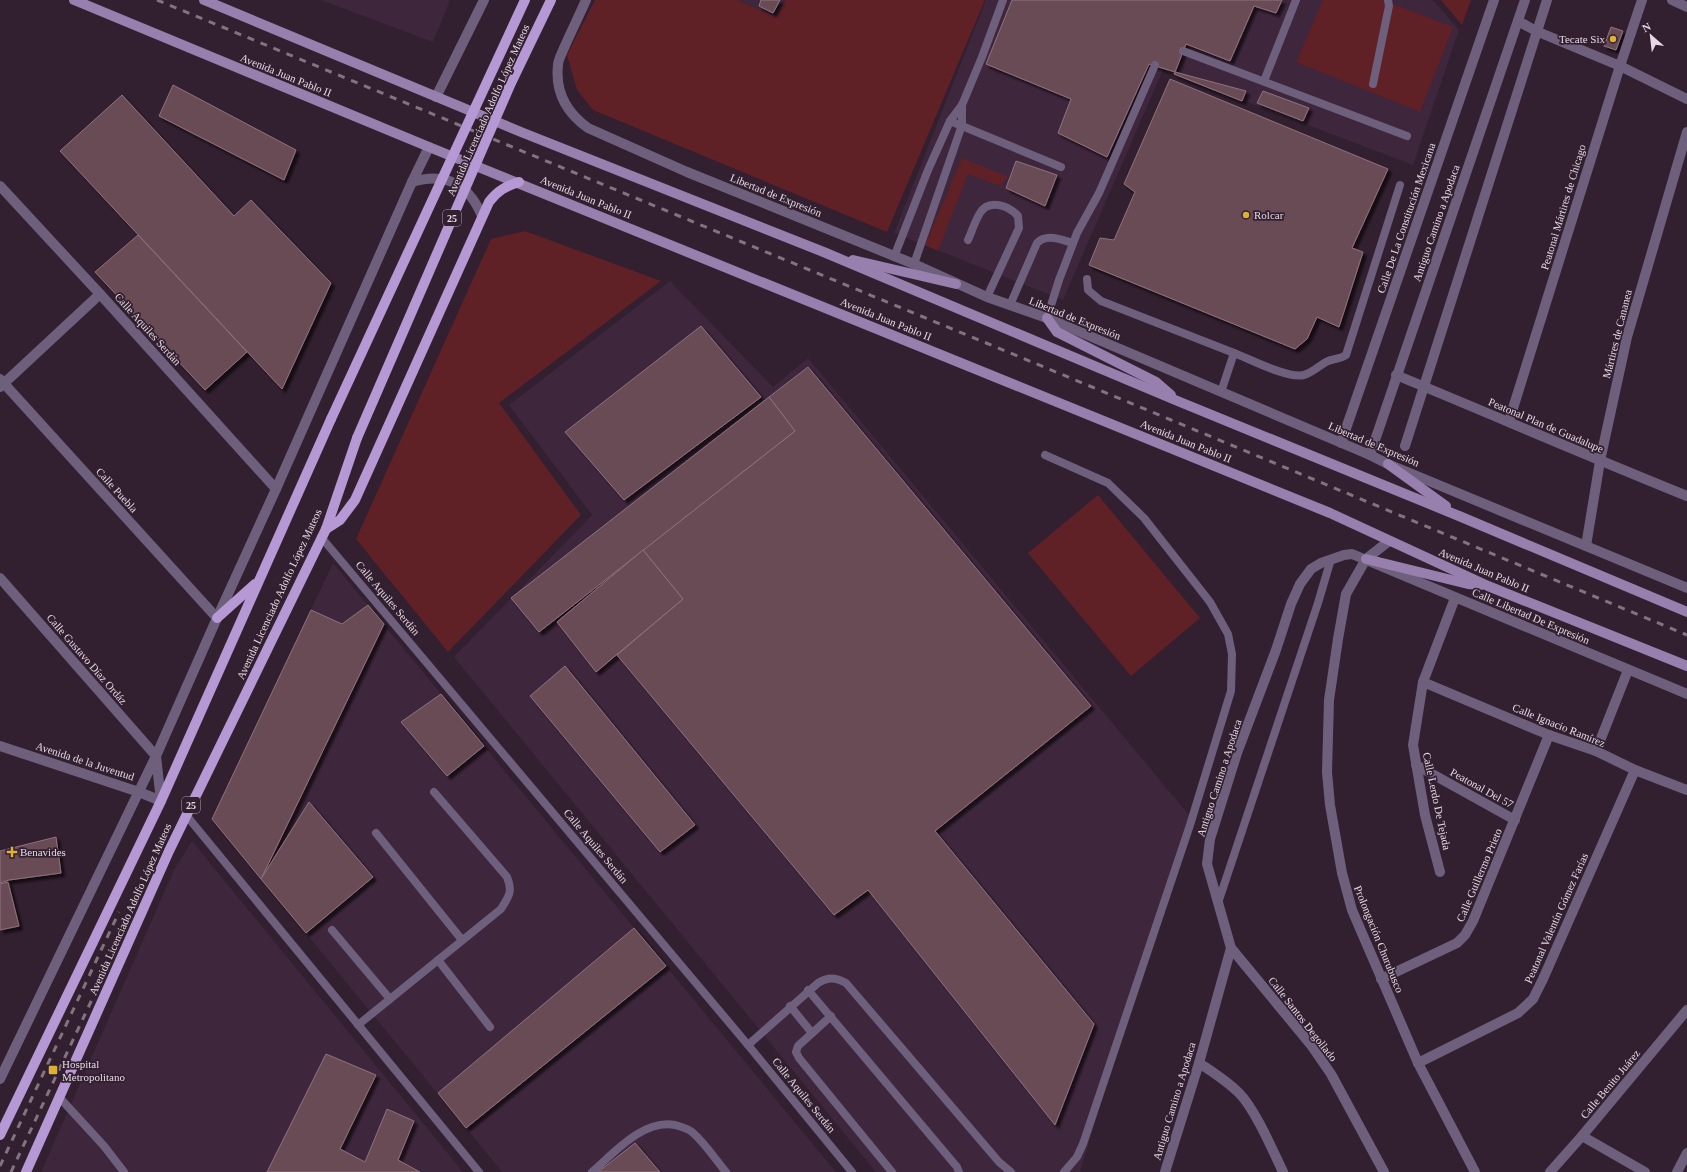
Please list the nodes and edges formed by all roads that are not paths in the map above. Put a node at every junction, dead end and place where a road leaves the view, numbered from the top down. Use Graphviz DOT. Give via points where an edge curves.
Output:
graph roads {
  1 [pos="74,0"];
  2 [pos="204,0"];
  3 [pos="484,0"];
  4 [pos="525,0"];
  5 [pos="551,0"];
  6 [pos="586,0"];
  7 [pos="1003,0"];
  8 [pos="1296,0"];
  9 [pos="1388,0"];
  10 [pos="1494,0"];
  11 [pos="1525,0"];
  12 [pos="1547,0"];
  13 [pos="1642,0"];
  14 [pos="1672,0"];
  15 [pos="1687,7"];
  16 [pos="1518,21"];
  17 [pos="1536,31"];
  18 [pos="1183,51"];
  19 [pos="1155,65"];
  20 [pos="1620,66"];
  21 [pos="1264,81"];
  22 [pos="1373,84"];
  23 [pos="436,98"];
  24 [pos="1687,99"];
  25 [pos="962,105"];
  26 [pos="950,121"];
  27 [pos="962,125"];
  28 [pos="1687,132"];
  29 [pos="1407,136"];
  30 [pos="429,146"];
  31 [pos="1061,167"];
  32 [pos="412,182"];
  33 [pos="519,182"];
  34 [pos="1400,185"];
  35 [pos="0,186"];
  36 [pos="482,216"];
  37 [pos="968,240"];
  38 [pos="1073,243"];
  39 [pos="826,253"];
  40 [pos="894,257"];
  41 [pos="914,264"];
  42 [pos="1087,279"];
  43 [pos="956,284"];
  44 [pos="100,294"];
  45 [pos="987,297"];
  46 [pos="1010,305"];
  47 [pos="1047,318"];
  48 [pos="1234,353"];
  49 [pos="1396,375"];
  50 [pos="1,383"];
  51 [pos="1424,386"];
  52 [pos="1221,392"];
  53 [pos="1180,402"];
  54 [pos="1510,421"];
  55 [pos="1341,443"];
  56 [pos="1405,446"];
  57 [pos="1045,455"];
  58 [pos="1370,455"];
  59 [pos="1600,461"];
  60 [pos="1388,464"];
  61 [pos="276,489"];
  62 [pos="1687,492"];
  63 [pos="1687,496"];
  64 [pos="1459,516"];
  65 [pos="323,533"];
  66 [pos="1389,541"];
  67 [pos="1586,546"];
  68 [pos="1331,559"];
  69 [pos="1366,559"];
  70 [pos="0,578"];
  71 [pos="258,582"];
  72 [pos="1488,586"];
  73 [pos="1687,588"];
  74 [pos="1456,598"];
  75 [pos="1687,612"];
  76 [pos="217,618"];
  77 [pos="1687,666"];
  78 [pos="1628,670"];
  79 [pos="1423,682"];
  80 [pos="1687,694"];
  81 [pos="1549,735"];
  82 [pos="0,746"];
  83 [pos="1596,751"];
  84 [pos="156,756"];
  85 [pos="1416,765"];
  86 [pos="1635,770"];
  87 [pos="1687,790"];
  88 [pos="139,792"];
  89 [pos="434,792"];
  90 [pos="161,801"];
  91 [pos="186,815"];
  92 [pos="1515,820"];
  93 [pos="376,833"];
  94 [pos="1440,872"];
  95 [pos="1218,903"];
  96 [pos="332,930"];
  97 [pos="462,940"];
  98 [pos="1231,948"];
  99 [pos="438,960"];
  100 [pos="1381,979"];
  101 [pos="808,990"];
  102 [pos="390,999"];
  103 [pos="790,1006"];
  104 [pos="1685,1015"];
  105 [pos="830,1016"];
  106 [pos="358,1025"];
  107 [pos="490,1027"];
  108 [pos="812,1033"];
  109 [pos="748,1045"];
  110 [pos="1199,1063"];
  111 [pos="1418,1063"];
  112 [pos="0,1079"];
  113 [pos="59,1097"];
  114 [pos="0,1135"];
  115 [pos="1582,1136"];
  116 [pos="1687,1153"];
  117 [pos="26,1172"];
  118 [pos="124,1172"];
  119 [pos="479,1172"];
  120 [pos="592,1172"];
  121 [pos="726,1172"];
  122 [pos="852,1172"];
  123 [pos="892,1172"];
  124 [pos="959,1172"];
  125 [pos="1011,1172"];
  126 [pos="1064,1172"];
  127 [pos="1165,1172"];
  128 [pos="1283,1172"];
  129 [pos="1384,1172"];
  130 [pos="1475,1172"];
  131 [pos="1550,1172"];
  132 [pos="1645,1172"];
  133 [pos="1677,1172"];
  1 -- 30 [label="main road, Avenida Juan Pablo II"];
  2 -- 23 [label="main road"];
  3 -- 23 [label="street"];
  4 -- 71 [label="main road, Avenida Licenciado Adolfo López Mateos / 25, bridge"];
  5 -- 65 [label="main road, Avenida Licenciado Adolfo López Mateos / 25, bridge" via="508,90 357,438"];
  6 -- 40 [label="street, Libertad de Expresión" via="558,64 561,93 568,110 577,120 588,128 633,149"];
  7 -- 25 [label="lane"];
  8 -- 21 [label="lane"];
  9 -- 22 [label="lane"];
  10 -- 55 [label="street, Calle De La Constitución Mexicana"];
  11 -- 16 [label="street, Antiguo Camino a Apodaca"];
  12 -- 17 [label="street"];
  13 -- 20 [label="street, Peatonal Mártires de Chicago"];
  14 -- 15 [label="street"];
  16 -- 17 [label="street"];
  16 -- 49 [label="street, Antiguo Camino a Apodaca"];
  17 -- 20 [label="street"];
  17 -- 51 [label="street"];
  18 -- 21 [label="lane"];
  19 -- 38 [label="lane" via="1100,193"];
  20 -- 24 [label="street"];
  20 -- 54 [label="street, Peatonal Mártires de Chicago"];
  21 -- 29 [label="lane"];
  23 -- 39 [label="main road"];
  25 -- 26 [label="lane"];
  25 -- 27 [label="lane"];
  26 -- 27 [label="lane"];
  26 -- 40 [label="lane"];
  27 -- 31 [label="lane"];
  27 -- 41 [label="lane"];
  28 -- 59 [label="street, Mártires de Cananea" via="1628,337"];
  30 -- 32 [label="street"];
  30 -- 33 [label="main road, Avenida Juan Pablo II"];
  32 -- 36 [label="street" via="426,178 441,178 454,183 467,191 476,202"];
  32 -- 61 [label="street"];
  33 -- 36 [label="main road" via="496,193"];
  33 -- 66 [label="main road, Avenida Juan Pablo II" via="1330,513"];
  34 -- 48 [label="lane" via="1346,355 1326,362 1306,374 1293,376"];
  35 -- 44 [label="street, Calle Aquiles Serdán"];
  36 -- 65 [label="main road" via="355,500 340,520"];
  37 -- 45 [label="lane" via="980,213 991,205 1006,207 1018,216 1019,228"];
  38 -- 46 [label="lane" via="1048,237 1041,239"];
  38 -- 47 [label="lane"];
  39 -- 43 [label="main road"];
  39 -- 53 [label="main road"];
  40 -- 41 [label="street, Libertad de Expresión"];
  41 -- 43 [label="street, Libertad de Expresión"];
  42 -- 48 [label="lane" via="1088,290 1101,302"];
  43 -- 45 [label="street, Libertad de Expresión"];
  44 -- 50 [label="street"];
  44 -- 61 [label="street, Calle Aquiles Serdán"];
  45 -- 46 [label="street, Libertad de Expresión"];
  46 -- 47 [label="street, Libertad de Expresión"];
  47 -- 52 [label="street, Libertad de Expresión"];
  47 -- 53 [label="main road" via="1057,332 1156,382"];
  48 -- 52 [label="lane"];
  49 -- 51 [label="street, Peatonal Plan de Guadalupe"];
  49 -- 58 [label="street, Antiguo Camino a Apodaca"];
  50 -- 76 [label="street, Calle Puebla"];
  51 -- 54 [label="street, Peatonal Plan de Guadalupe"];
  51 -- 56 [label="street"];
  52 -- 55 [label="street, Libertad de Expresión"];
  53 -- 64 [label="main road"];
  54 -- 59 [label="street, Peatonal Plan de Guadalupe"];
  55 -- 58 [label="street, Libertad de Expresión"];
  57 -- 126 [label="lane" via="1108,483 1144,518 1210,602 1228,634 1232,654 1231,691 1190,825 1083,1144 1077,1157"];
  58 -- 60 [label="street, Libertad de Expresión"];
  59 -- 63 [label="street, Peatonal Plan de Guadalupe"];
  59 -- 67 [label="street, Mártires de Cananea"];
  60 -- 64 [label="main road"];
  60 -- 67 [label="street, Libertad de Expresión"];
  61 -- 76 [label="street"];
  62 -- 63 [label="street"];
  64 -- 75 [label="main road"];
  65 -- 91 [label="main road, Avenida Licenciado Adolfo López Mateos / 25"];
  65 -- 109 [label="lane, Calle Aquiles Serdán"];
  66 -- 69 [label="street"];
  66 -- 72 [label="main road, Avenida Juan Pablo II"];
  67 -- 73 [label="street, Libertad de Expresión"];
  68 -- 69 [label="street, Antiguo Camino a Apodaca" via="1352,554"];
  68 -- 95 [label="lane"];
  68 -- 95 [label="street, Antiguo Camino a Apodaca" via="1311,569 1300,584 1237,753 1210,839 1207,864"];
  69 -- 72 [label="main road" via="1468,584"];
  69 -- 74 [label="street, Calle Libertad De Expresión"];
  69 -- 100 [label="street, Prolongación Churubusco" via="1346,594 1329,700 1327,772 1346,892"];
  70 -- 84 [label="street, Calle Gustavo Díaz Ordáz"];
  71 -- 76 [label="main road"];
  71 -- 90 [label="main road, Avenida Licenciado Adolfo López Mateos / 25"];
  72 -- 77 [label="main road, Avenida Juan Pablo II"];
  74 -- 78 [label="street, Calle Libertad De Expresión"];
  74 -- 79 [label="street, Calle Lerdo De Tejada"];
  76 -- 84 [label="street"];
  78 -- 80 [label="street, Calle Libertad De Expresión"];
  78 -- 83 [label="street"];
  79 -- 81 [label="street, Calle Ignacio Ramírez"];
  79 -- 85 [label="street, Calle Lerdo De Tejada" via="1413,745"];
  81 -- 83 [label="street, Calle Ignacio Ramírez"];
  81 -- 92 [label="street, Calle Guillermo Prieto"];
  82 -- 88 [label="street, Avenida de la Juventud"];
  83 -- 86 [label="street, Calle Ignacio Ramírez"];
  84 -- 88 [label="street"];
  84 -- 90 [label="street"];
  85 -- 92 [label="street, Peatonal Del 57"];
  85 -- 94 [label="street, Calle Lerdo De Tejada" via="1425,815"];
  86 -- 87 [label="street, Calle Ignacio Ramírez"];
  86 -- 111 [label="street, Peatonal Valentín Gómez Farías" via="1533,999 1518,1013"];
  88 -- 90 [label="street, Avenida de la Juventud"];
  88 -- 112 [label="street"];
  89 -- 97 [label="lane" via="507,877 511,887 501,909"];
  90 -- 114 [label="main road, Avenida Licenciado Adolfo López Mateos / 25"];
  91 -- 106 [label="lane"];
  91 -- 113 [label="main road, Avenida Licenciado Adolfo López Mateos / 25"];
  92 -- 100 [label="street, Calle Guillermo Prieto" via="1465,935 1457,943"];
  93 -- 97 [label="lane"];
  95 -- 98 [label="street, Antiguo Camino a Apodaca"];
  96 -- 102 [label="lane"];
  97 -- 99 [label="lane"];
  98 -- 110 [label="street, Antiguo Camino a Apodaca"];
  98 -- 129 [label="street, Calle Santos Degollado" via="1311,1045 1331,1074"];
  99 -- 102 [label="lane"];
  99 -- 107 [label="lane"];
  100 -- 111 [label="street, Prolongación Churubusco"];
  101 -- 103 [label="lane"];
  101 -- 105 [label="lane"];
  101 -- 125 [label="lane" via="825,979 833,978 846,983 999,1162"];
  102 -- 106 [label="lane"];
  103 -- 108 [label="lane"];
  103 -- 109 [label="lane"];
  104 -- 115 [label="street, Calle Benito Juárez"];
  105 -- 108 [label="lane"];
  105 -- 124 [label="lane"];
  106 -- 119 [label="lane"];
  108 -- 123 [label="lane" via="798,1046 796,1052 799,1058"];
  109 -- 122 [label="lane, Calle Aquiles Serdán"];
  110 -- 127 [label="street, Antiguo Camino a Apodaca"];
  110 -- 128 [label="street" via="1229,1083 1240,1094"];
  111 -- 130 [label="street, Prolongación Churubusco"];
  113 -- 117 [label="main road, Avenida Licenciado Adolfo López Mateos / 25"];
  113 -- 118 [label="lane"];
  115 -- 131 [label="street, Calle Benito Juárez"];
  115 -- 132 [label="street"];
  116 -- 133 [label="street"];
  120 -- 121 [label="lane" via="635,1136 658,1126 671,1125 692,1132"];
}
